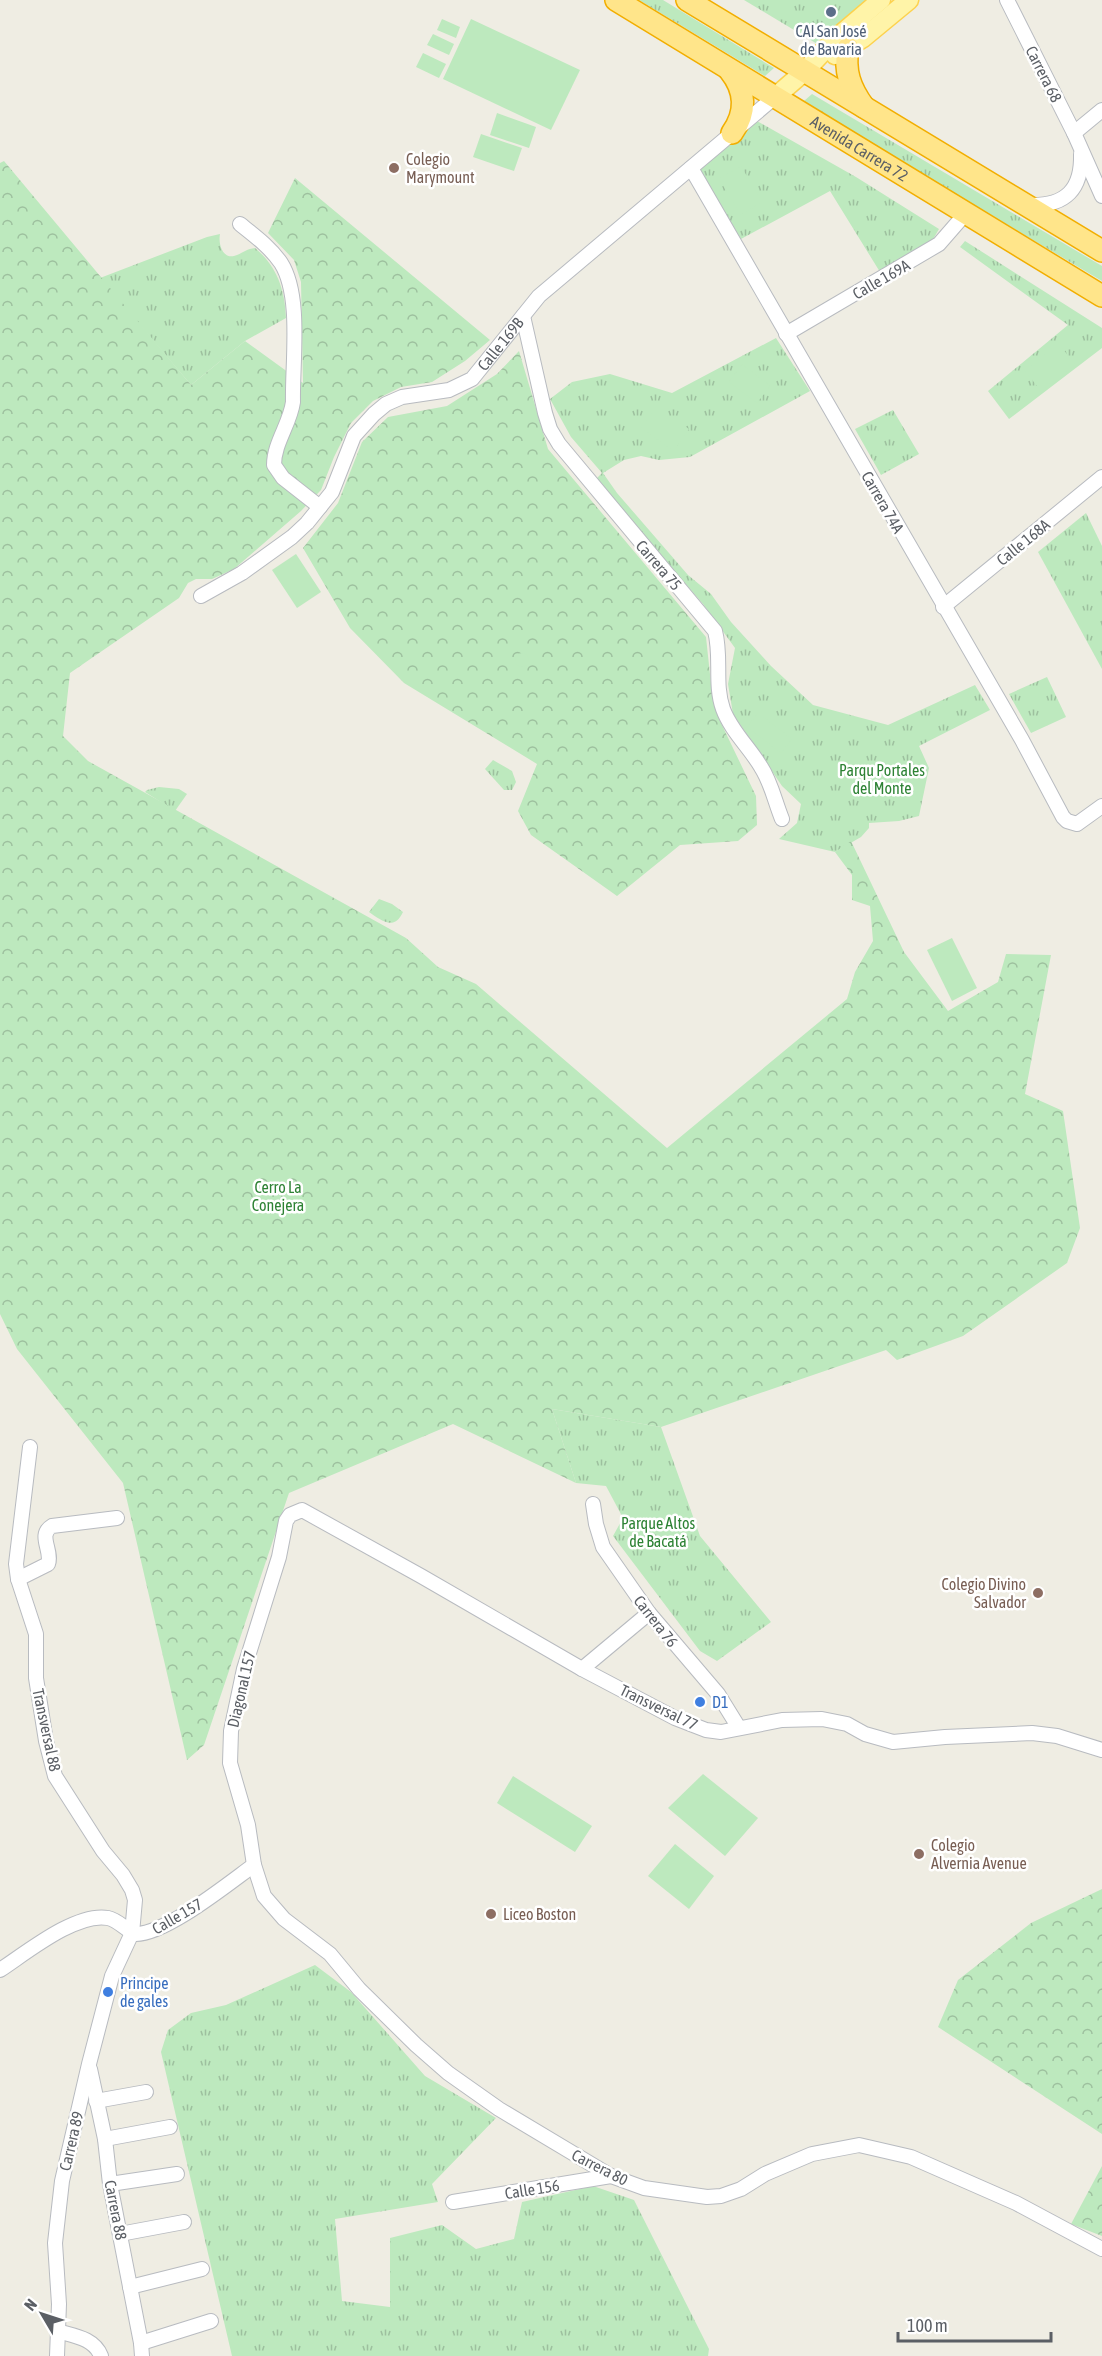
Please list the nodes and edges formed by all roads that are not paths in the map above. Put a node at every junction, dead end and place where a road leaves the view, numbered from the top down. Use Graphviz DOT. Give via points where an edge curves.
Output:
graph roads {
  1 [pos="616,0"];
  2 [pos="687,0"];
  3 [pos="881,0"];
  4 [pos="909,0"];
  5 [pos="1007,0"];
  6 [pos="848,48"];
  7 [pos="729,70"];
  8 [pos="804,72"];
  9 [pos="775,97"];
  10 [pos="866,109"];
  11 [pos="1102,110"];
  12 [pos="732,133"];
  13 [pos="1074,133"];
  14 [pos="1081,149"];
  15 [pos="691,168"];
  16 [pos="1102,196"];
  17 [pos="1025,205"];
  18 [pos="966,213"];
  19 [pos="240,224"];
  20 [pos="1102,251"];
  21 [pos="1102,296"];
  22 [pos="523,316"];
  23 [pos="786,334"];
  24 [pos="1102,477"];
  25 [pos="320,507"];
  26 [pos="201,596"];
  27 [pos="943,607"];
  28 [pos="1102,806"];
  29 [pos="782,819"];
  30 [pos="30,1447"];
  31 [pos="593,1504"];
  32 [pos="290,1515"];
  33 [pos="117,1518"];
  34 [pos="18,1579"];
  35 [pos="649,1613"];
  36 [pos="582,1669"];
  37 [pos="739,1728"];
  38 [pos="1102,1750"];
  39 [pos="254,1865"];
  40 [pos="132,1933"];
  41 [pos="0,1970"];
  42 [pos="89,2064"];
  43 [pos="146,2092"];
  44 [pos="96,2101"];
  45 [pos="170,2127"];
  46 [pos="105,2139"];
  47 [pos="177,2174"];
  48 [pos="611,2176"];
  49 [pos="110,2184"];
  50 [pos="453,2202"];
  51 [pos="184,2222"];
  52 [pos="120,2234"];
  53 [pos="1102,2249"];
  54 [pos="202,2269"];
  55 [pos="130,2287"];
  56 [pos="211,2321"];
  57 [pos="57,2331"];
  58 [pos="141,2349"];
  59 [pos="57,2356"];
  60 [pos="101,2356"];
  1 -- 7 [label="highway, Avenida Carrera 72"];
  2 -- 8 [label="highway"];
  3 -- 8 [label="main road, Calle 169B"];
  4 -- 6 [label="main road, Calle 169B"];
  5 -- 13 [label="street, Carrera 68"];
  6 -- 8 [label="main road, Calle 169B"];
  6 -- 10 [label="highway" via="848,77"];
  7 -- 9 [label="highway, Avenida Carrera 72"];
  7 -- 12 [label="highway" via="743,99 742,113"];
  8 -- 9 [label="main road, Calle 169B"];
  8 -- 10 [label="highway"];
  9 -- 12 [label="street, Calle 169B"];
  9 -- 18 [label="highway, Avenida Carrera 72"];
  10 -- 17 [label="highway"];
  11 -- 13 [label="street"];
  12 -- 15 [label="street, Calle 169B"];
  13 -- 14 [label="street, Carrera 68"];
  14 -- 16 [label="street, Carrera 68"];
  14 -- 17 [label="street, Carrera 68" via="1081,170 1075,187 1055,203"];
  15 -- 22 [label="street, Calle 169B" via="544,291"];
  15 -- 23 [label="street, Carrera 74A"];
  17 -- 20 [label="highway"];
  18 -- 21 [label="highway, Avenida Carrera 72"];
  18 -- 23 [label="street, Calle 169A" via="939,244"];
  19 -- 25 [label="street" via="280,262 293,301 293,402 274,465 283,478"];
  22 -- 25 [label="street, Calle 169B" via="483,366 461,386 402,397 374,414 354,436 338,480"];
  22 -- 29 [label="street, Carrera 75" via="550,429 576,466 715,631 723,711 762,768"];
  23 -- 27 [label="street, Carrera 74A"];
  24 -- 27 [label="street, Calle 168A"];
  25 -- 26 [label="street, Calle 169B" via="292,537 242,573"];
  27 -- 28 [label="street, Carrera 74A" via="1063,817 1072,824 1083,822"];
  30 -- 34 [label="street, Transversal 88" via="16,1564"];
  31 -- 35 [label="street, Carrera 76" via="603,1547"];
  32 -- 36 [label="street, Transversal 77" via="302,1510"];
  32 -- 39 [label="street, Diagonal 157" via="244,1669 230,1738 230,1763 248,1825"];
  33 -- 34 [label="street" via="47,1529 44,1535 48,1564"];
  34 -- 40 [label="street, Transversal 88" via="36,1634 36,1678 55,1776 132,1890"];
  35 -- 36 [label="street"];
  35 -- 37 [label="street, Carrera 76" via="718,1694"];
  36 -- 37 [label="street, Transversal 77" via="693,1726 721,1732"];
  37 -- 38 [label="street, Transversal 77" via="782,1720 822,1719 893,1742 1032,1733"];
  39 -- 40 [label="street, Calle 157" via="166,1925 140,1935"];
  39 -- 48 [label="street, Carrera 80" via="272,1906 284,1920 330,1954 359,1989 448,2073 499,2109"];
  40 -- 41 [label="street, Calle 157" via="111,1919 87,1920 66,1928"];
  40 -- 42 [label="street, Carrera 89" via="112,1976"];
  42 -- 44 [label="street, Carrera 88"];
  42 -- 57 [label="street, Carrera 89" via="62,2181 55,2243"];
  43 -- 44 [label="street"];
  44 -- 46 [label="street, Carrera 88"];
  45 -- 46 [label="street"];
  46 -- 49 [label="street, Carrera 88"];
  47 -- 49 [label="street"];
  48 -- 50 [label="street, Calle 156"];
  48 -- 53 [label="street, Carrera 80" via="644,2188 721,2196 812,2154 859,2145 911,2157 1016,2204"];
  49 -- 52 [label="street, Carrera 88"];
  51 -- 52 [label="street"];
  52 -- 55 [label="street, Carrera 88"];
  54 -- 55 [label="street"];
  55 -- 58 [label="street, Carrera 88"];
  56 -- 58 [label="street"];
  57 -- 59 [label="street, Carrera 89"];
  57 -- 60 [label="street" via="86,2340"];
}
